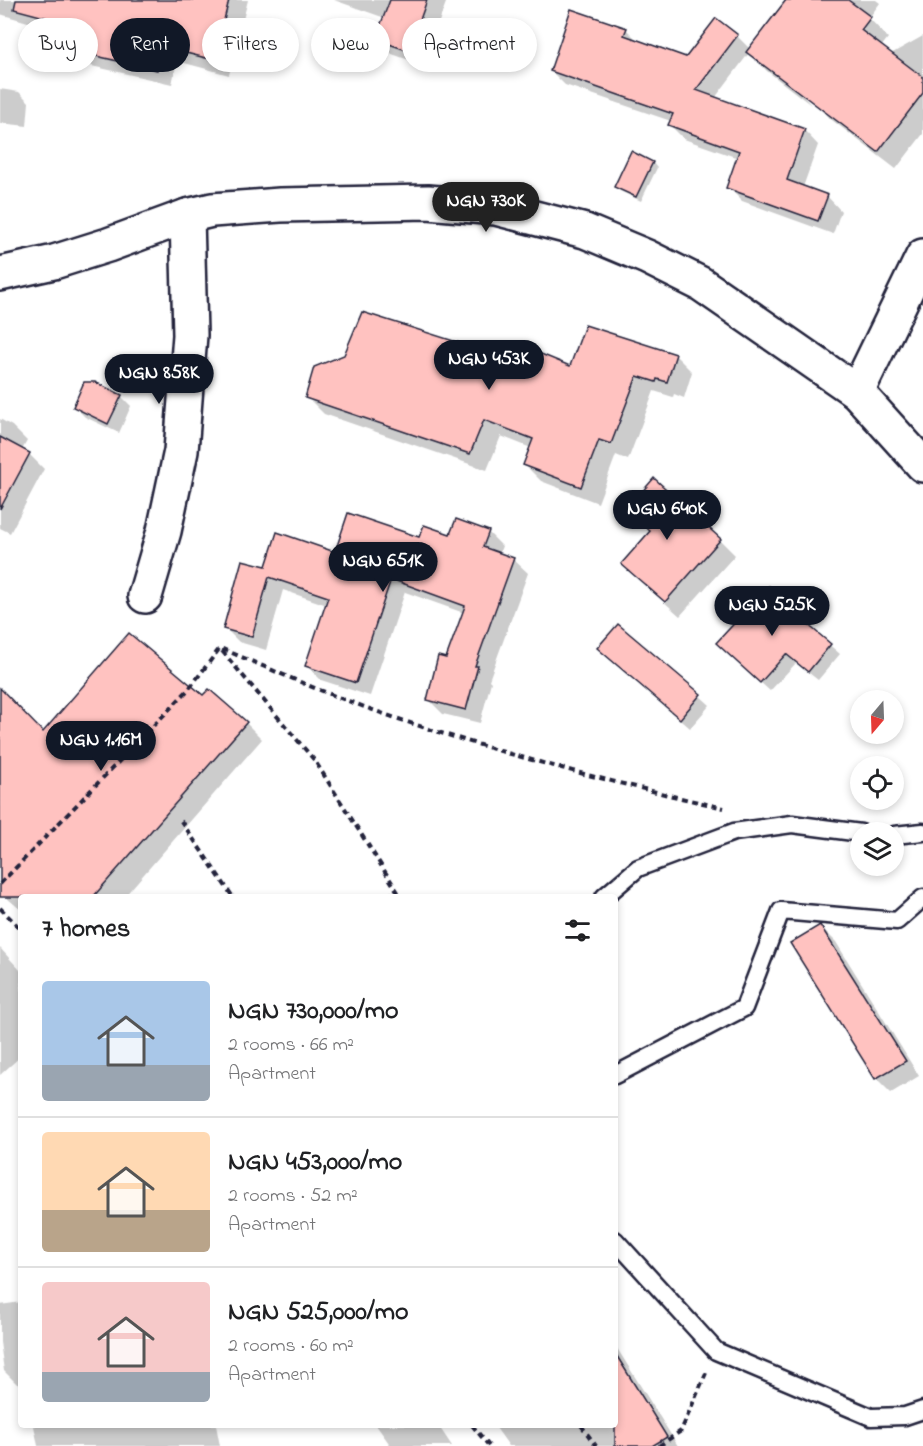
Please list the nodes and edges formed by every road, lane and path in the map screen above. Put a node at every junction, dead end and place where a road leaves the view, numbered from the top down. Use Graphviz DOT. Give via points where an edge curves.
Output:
graph roads {
  1 [pos="187,216"];
  2 [pos="923,256"];
  3 [pos="0,274"];
  4 [pos="857,392"];
  5 [pos="923,465"];
  6 [pos="145,596"];
  7 [pos="220,648"];
  8 [pos="724,808"];
  9 [pos="182,820"];
  10 [pos="850,832"];
  11 [pos="923,832"];
  12 [pos="904,834"];
  13 [pos="0,884"];
  14 [pos="397,889"];
  15 [pos="231,894"];
  16 [pos="391,894"];
  17 [pos="400,894"];
  18 [pos="608,894"];
  19 [pos="923,898"];
  20 [pos="0,908"];
  21 [pos="18,926"];
  22 [pos="618,1073"];
  23 [pos="618,1243"];
  24 [pos="716,1351"];
  25 [pos="923,1410"];
  26 [pos="474,1428"];
  27 [pos="583,1428"];
  28 [pos="489,1446"];
  29 [pos="596,1446"];
  30 [pos="659,1446"];
  1 -- 3 [label="main road" via="54,262"];
  1 -- 4 [label="main road" via="212,210 280,205 428,202 496,208 585,231 701,284"];
  1 -- 6 [label="main road" via="190,335 181,451"];
  2 -- 4 [label="main road"];
  4 -- 5 [label="main road"];
  7 -- 8 [label="path" via="351,702 492,749"];
  7 -- 13 [label="path" via="188,690"];
  7 -- 14 [label="path" via="315,761"];
  9 -- 15 [label="path"];
  10 -- 18 [label="lane" via="792,824 734,832 638,868"];
  11 -- 12 [label="lane"];
  14 -- 16 [label="path"];
  14 -- 17 [label="path"];
  19 -- 22 [label="lane" via="897,921 781,911 744,1008"];
  20 -- 21 [label="path"];
  23 -- 24 [label="lane"];
  24 -- 25 [label="lane" via="871,1417 905,1416"];
  24 -- 30 [label="path" via="681,1431"];
  26 -- 28 [label="path"];
  27 -- 29 [label="path"];
}
